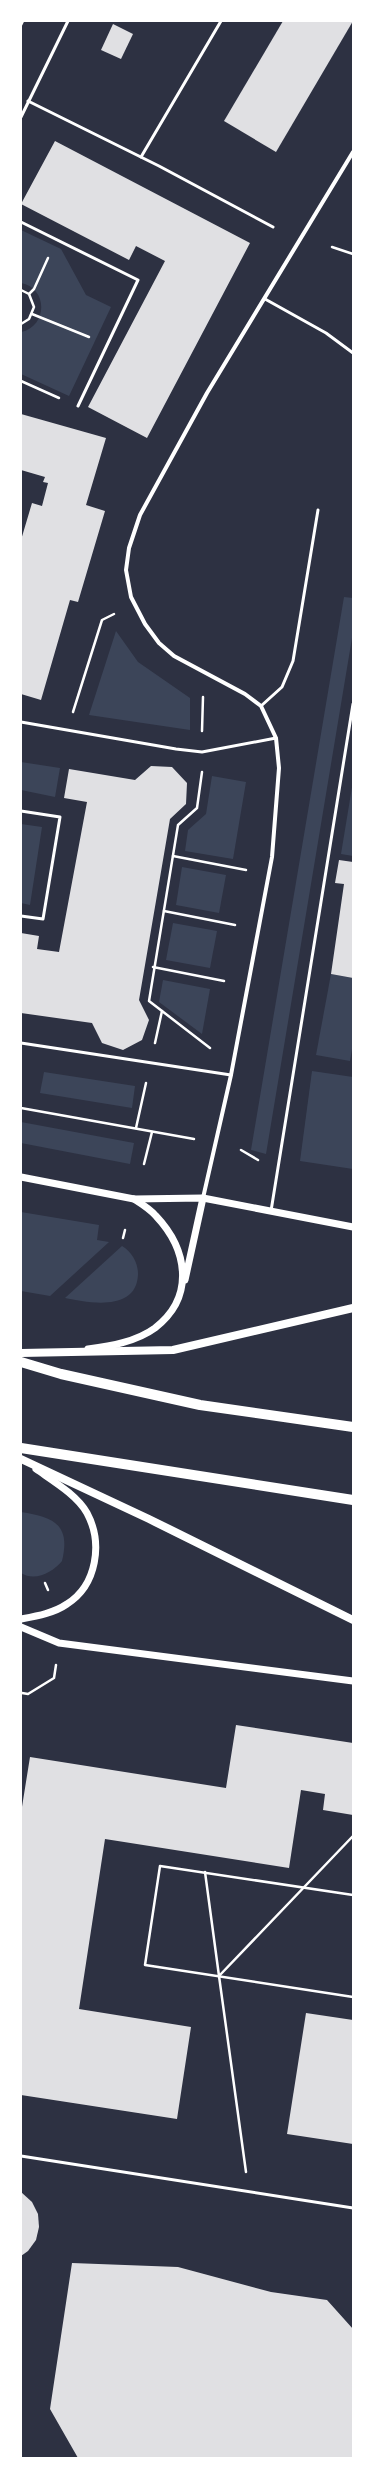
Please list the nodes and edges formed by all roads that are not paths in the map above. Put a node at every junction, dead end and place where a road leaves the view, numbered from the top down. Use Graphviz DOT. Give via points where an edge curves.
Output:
graph roads {
  1 [pos="68,21"];
  2 [pos="221,21"];
  3 [pos="28,101"];
  4 [pos="21,117"];
  5 [pos="353,152"];
  6 [pos="141,157"];
  7 [pos="21,222"];
  8 [pos="273,227"];
  9 [pos="265,299"];
  10 [pos="353,353"];
  11 [pos="78,406"];
  12 [pos="318,510"];
  13 [pos="353,704"];
  14 [pos="260,706"];
  15 [pos="21,722"];
  16 [pos="276,738"];
  17 [pos="21,811"];
  18 [pos="21,916"];
  19 [pos="21,1043"];
  20 [pos="231,1075"];
  21 [pos="21,1178"];
  22 [pos="203,1198"];
  23 [pos="134,1199"];
  24 [pos="271,1211"];
  25 [pos="353,1227"];
  26 [pos="183,1286"];
  27 [pos="353,1308"];
  28 [pos="72,1351"];
  29 [pos="21,1353"];
  30 [pos="21,1362"];
  31 [pos="353,1427"];
  32 [pos="21,1448"];
  33 [pos="22,1459"];
  34 [pos="353,1500"];
  35 [pos="21,1619"];
  36 [pos="353,1620"];
  37 [pos="21,1627"];
  38 [pos="353,1681"];
  39 [pos="21,2156"];
  40 [pos="353,2208"];
  1 -- 3 [label="lane"];
  2 -- 6 [label="lane"];
  3 -- 4 [label="lane"];
  3 -- 6 [label="lane"];
  5 -- 9 [label="street"];
  6 -- 8 [label="lane"];
  7 -- 11 [label="lane" via="138,280"];
  9 -- 10 [label="lane" via="326,333"];
  9 -- 14 [label="street" via="207,393 140,515 129,548 126,570 131,597 145,624 159,642 174,656 245,694"];
  12 -- 14 [label="lane" via="293,661 282,687"];
  13 -- 24 [label="lane"];
  14 -- 16 [label="street"];
  15 -- 16 [label="lane" via="202,752"];
  16 -- 20 [label="street" via="279,768 272,857"];
  17 -- 18 [label="lane" via="60,817 43,919"];
  19 -- 20 [label="lane"];
  20 -- 22 [label="street"];
  21 -- 23 [label="street"];
  22 -- 23 [label="street"];
  22 -- 24 [label="street"];
  22 -- 26 [label="street"];
  23 -- 26 [label="street" via="155,1215 170,1233 180,1258"];
  24 -- 25 [label="street"];
  26 -- 28 [label="street" via="173,1311 154,1329 110,1346"];
  27 -- 28 [label="main road" via="174,1350 114,1353"];
  28 -- 29 [label="main road"];
  30 -- 31 [label="main road" via="61,1374 200,1405"];
  32 -- 34 [label="main road"];
  33 -- 35 [label="street" via="70,1495 86,1512 95,1533 95,1556 90,1577 79,1595 55,1610"];
  33 -- 36 [label="main road"];
  37 -- 38 [label="street" via="59,1643"];
  39 -- 40 [label="lane"];
}
